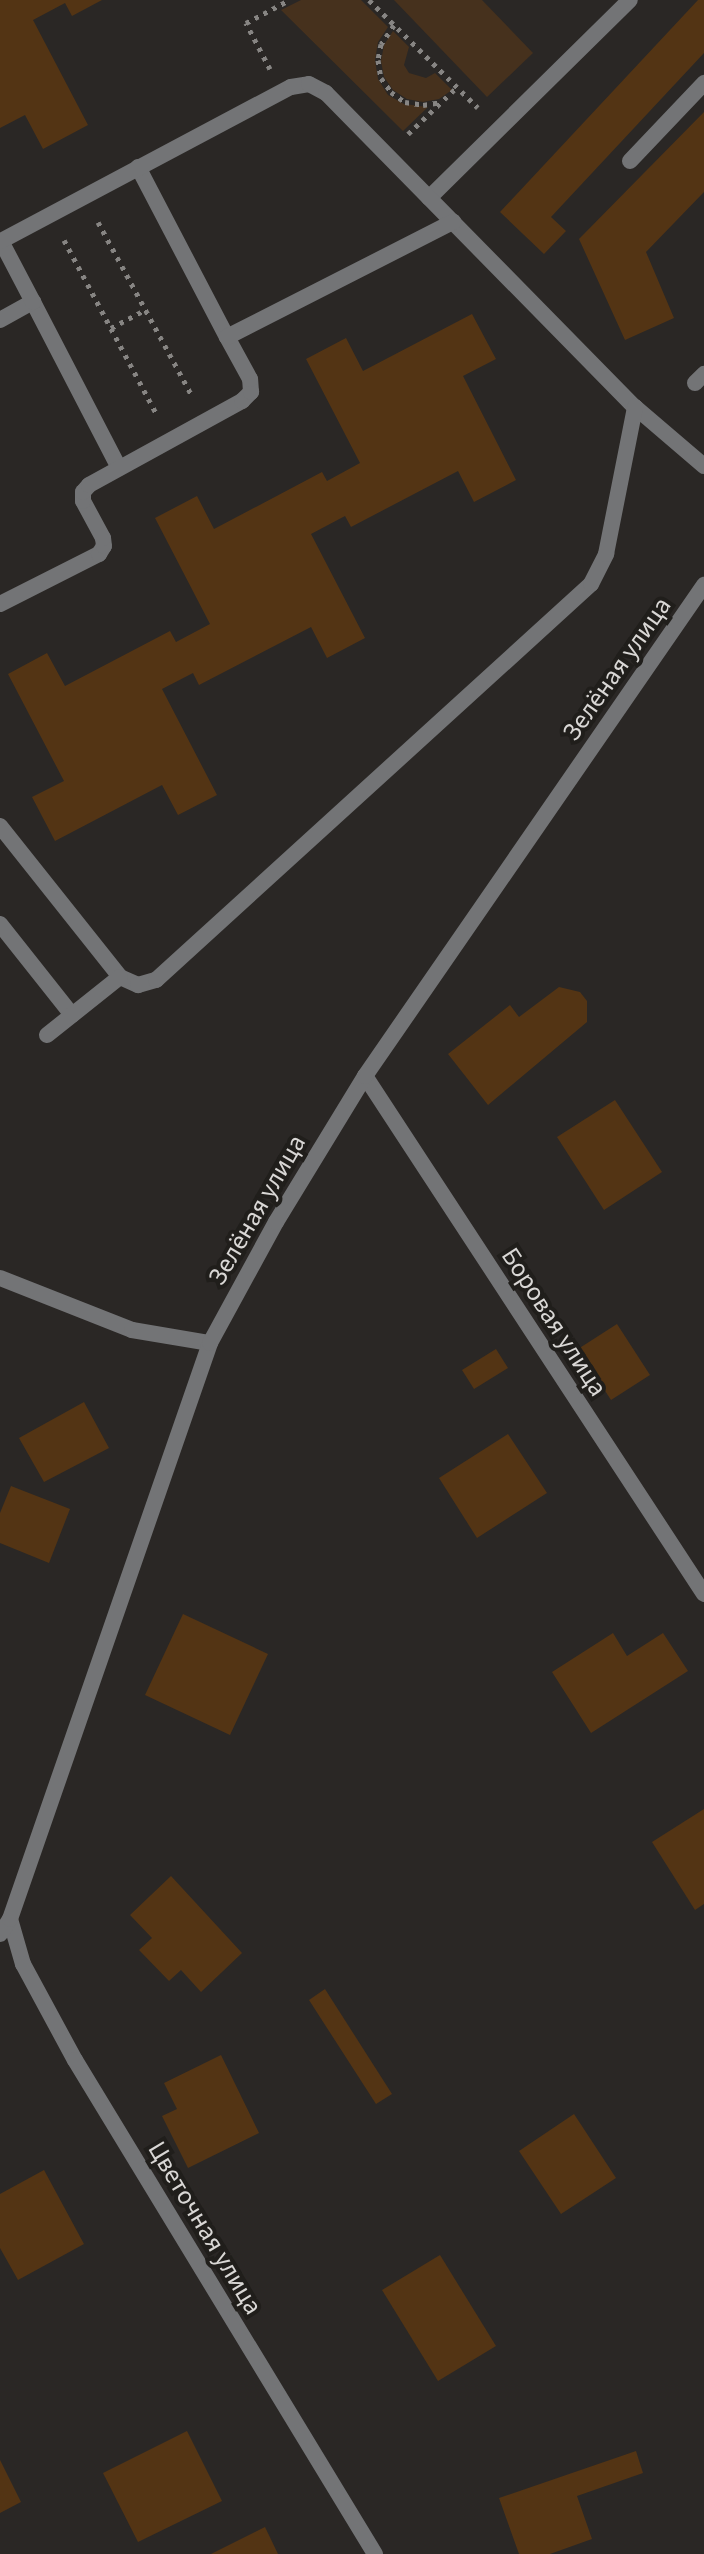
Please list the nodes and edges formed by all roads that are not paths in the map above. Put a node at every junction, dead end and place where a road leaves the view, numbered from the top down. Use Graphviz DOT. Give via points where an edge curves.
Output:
graph roads {
  1 [pos="630,0"];
  2 [pos="704,83"];
  3 [pos="630,161"];
  4 [pos="138,167"];
  5 [pos="429,198"];
  6 [pos="453,222"];
  7 [pos="33,302"];
  8 [pos="0,320"];
  9 [pos="227,337"];
  10 [pos="635,407"];
  11 [pos="704,466"];
  12 [pos="119,468"];
  13 [pos="704,585"];
  14 [pos="0,604"];
  15 [pos="0,826"];
  16 [pos="0,924"];
  17 [pos="120,977"];
  18 [pos="72,1015"];
  19 [pos="47,1035"];
  20 [pos="365,1076"];
  21 [pos="0,1278"];
  22 [pos="210,1343"];
  23 [pos="704,1594"];
  24 [pos="10,1919"];
  25 [pos="0,1934"];
  26 [pos="375,2554"];
  1 -- 5 [label="street"];
  2 -- 3 [label="street"];
  4 -- 5 [label="street" via="281,91 309,84 326,93"];
  4 -- 7 [label="street" via="1,241"];
  4 -- 9 [label="street"];
  5 -- 6 [label="street"];
  6 -- 9 [label="street"];
  6 -- 10 [label="street"];
  7 -- 8 [label="street"];
  7 -- 12 [label="street"];
  9 -- 12 [label="street" via="250,379 251,392"];
  10 -- 11 [label="street"];
  10 -- 17 [label="street" via="606,554 591,584 156,980 138,985"];
  12 -- 14 [label="street" via="83,492 103,538 99,554"];
  13 -- 20 [label="street, Зелёная улица"];
  15 -- 17 [label="street"];
  16 -- 18 [label="street"];
  17 -- 18 [label="street"];
  18 -- 19 [label="street"];
  20 -- 22 [label="street, Зелёная улица"];
  20 -- 23 [label="street, Боровая улица"];
  21 -- 22 [label="street" via="132,1330"];
  22 -- 24 [label="street, Зелёная улица"];
  24 -- 25 [label="street, Зелёная улица"];
  24 -- 26 [label="street, Цветочная улица" via="23,1964 75,2060"];
}
